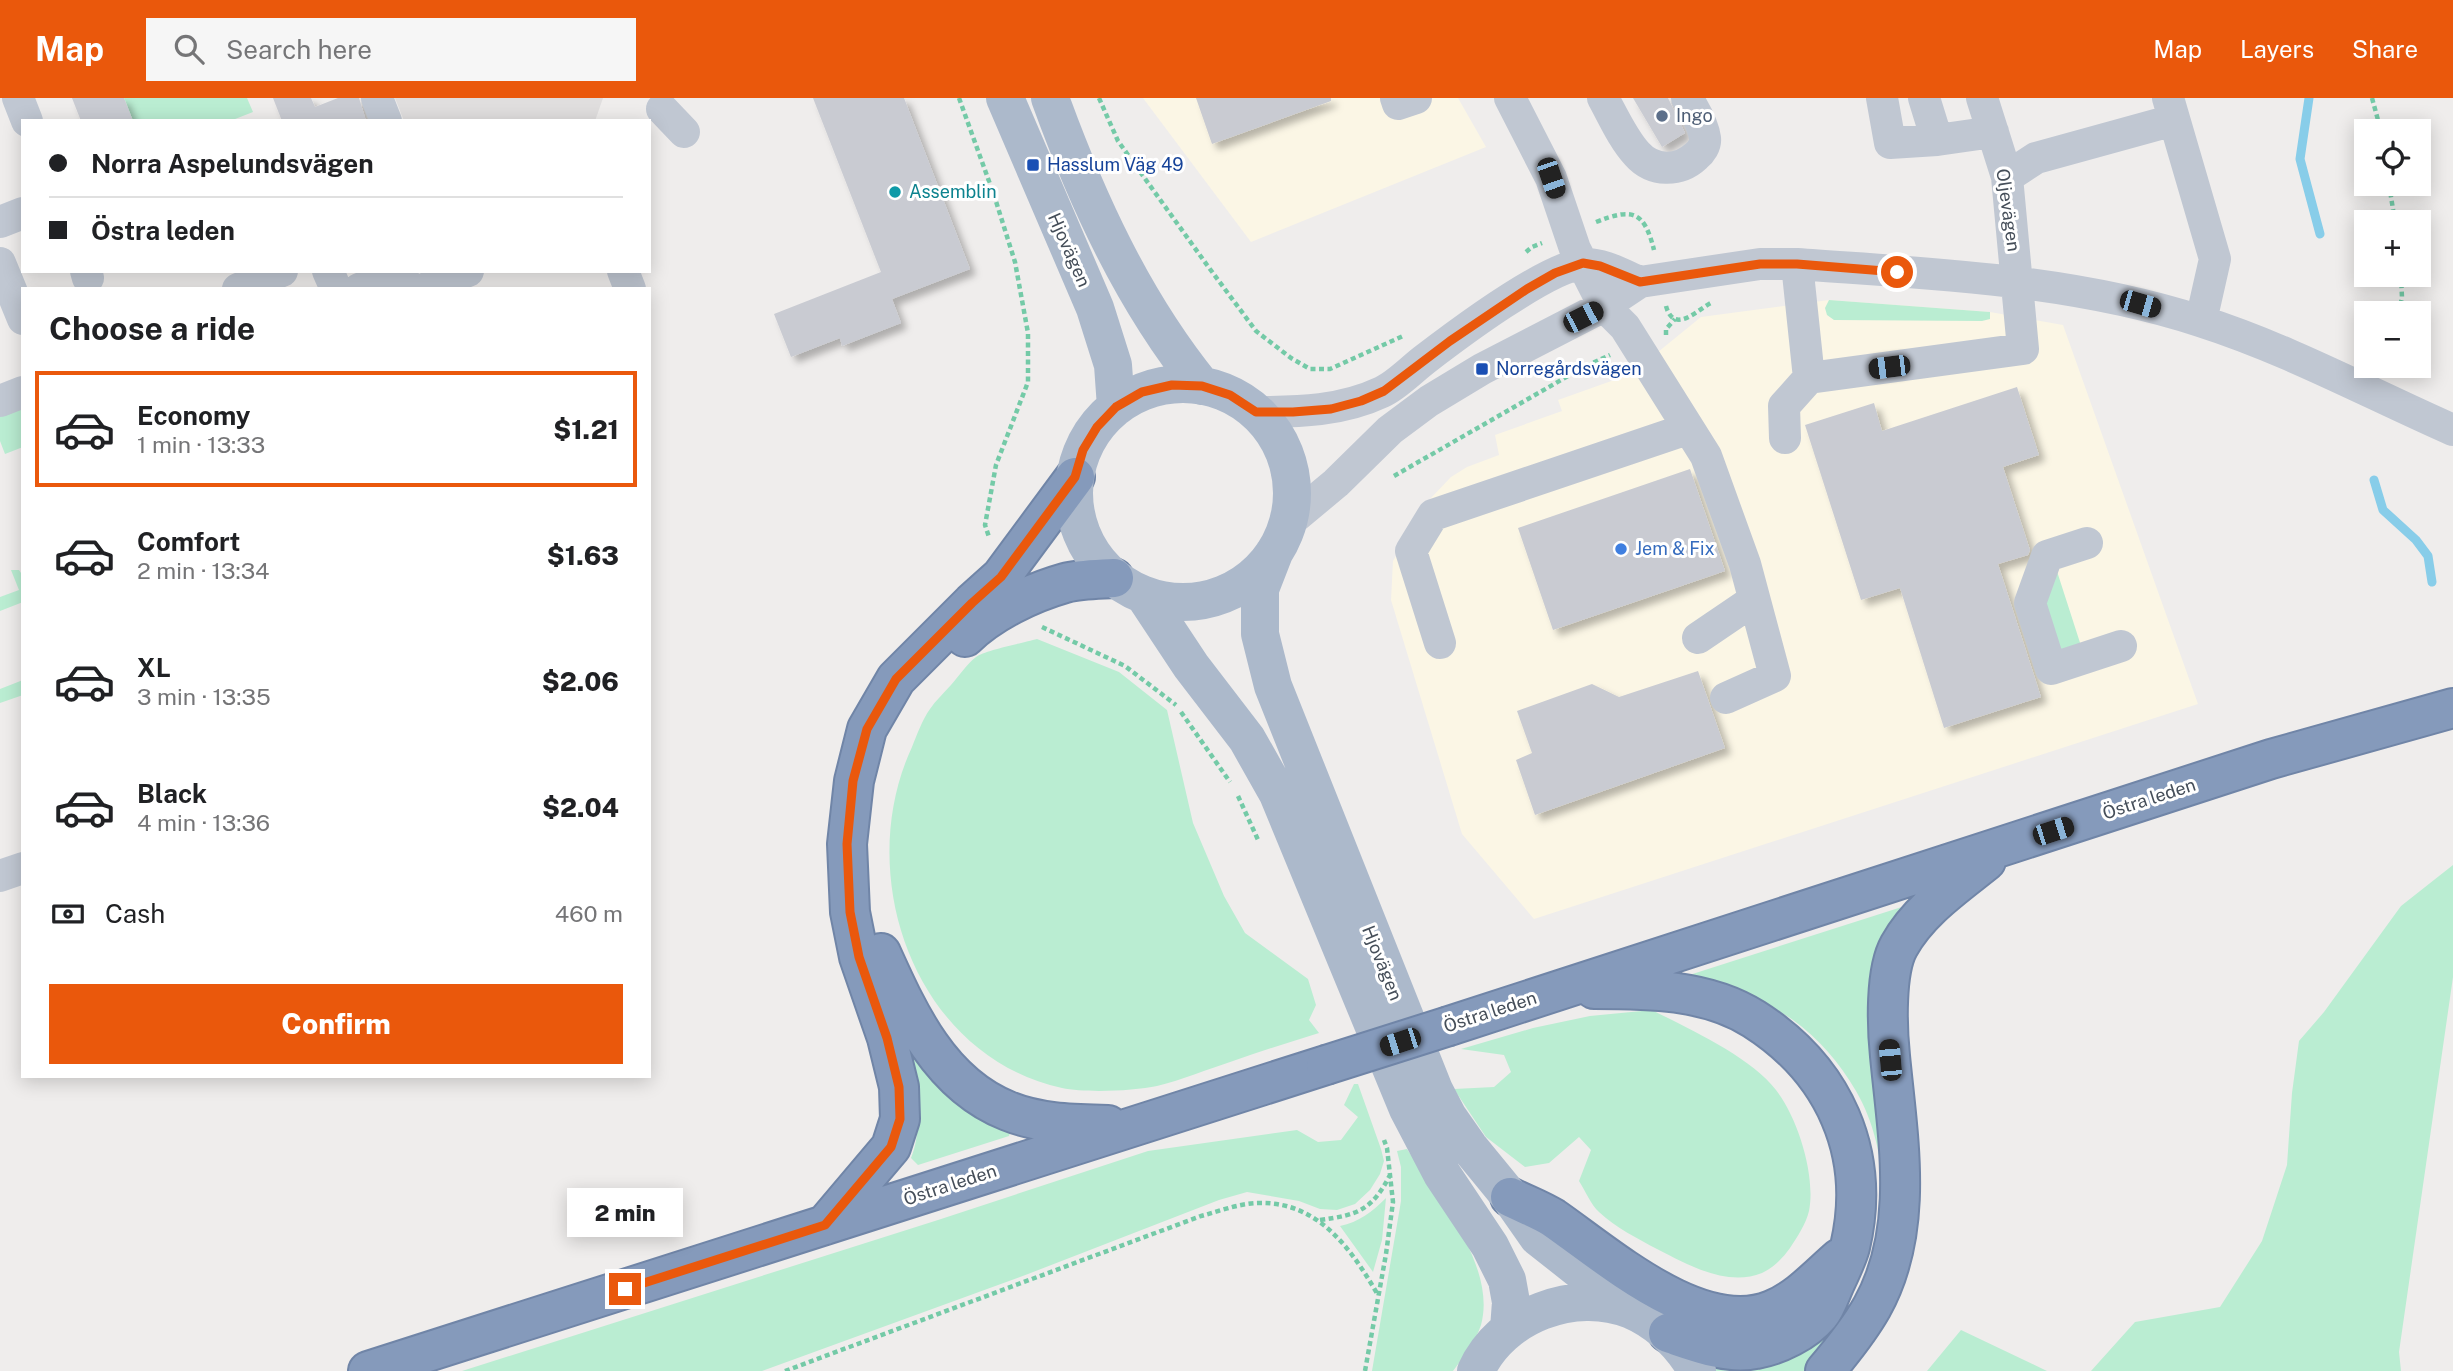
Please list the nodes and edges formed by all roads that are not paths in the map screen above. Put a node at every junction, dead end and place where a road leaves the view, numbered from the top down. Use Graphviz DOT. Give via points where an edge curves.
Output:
graph roads {
  1 [pos="18,98"];
  2 [pos="377,98"];
  3 [pos="1005,98"];
  4 [pos="1050,98"];
  5 [pos="1395,98"];
  6 [pos="1416,98"];
  7 [pos="1510,98"];
  8 [pos="1603,98"];
  9 [pos="1687,98"];
  10 [pos="1882,98"];
  11 [pos="1924,98"];
  12 [pos="1982,98"];
  13 [pos="2171,109"];
  14 [pos="658,110"];
  15 [pos="26,119"];
  16 [pos="385,119"];
  17 [pos="684,132"];
  18 [pos="1993,132"];
  19 [pos="1937,140"];
  20 [pos="2007,177"];
  21 [pos="21,214"];
  22 [pos="0,222"];
  23 [pos="0,262"];
  24 [pos="1583,263"];
  25 [pos="1797,264"];
  26 [pos="277,273"];
  27 [pos="398,273"];
  28 [pos="463,273"];
  29 [pos="1640,282"];
  30 [pos="2017,283"];
  31 [pos="243,287"];
  32 [pos="364,287"];
  33 [pos="429,287"];
  34 [pos="1604,306"];
  35 [pos="21,314"];
  36 [pos="2201,321"];
  37 [pos="1810,378"];
  38 [pos="1202,386"];
  39 [pos="21,393"];
  40 [pos="0,401"];
  41 [pos="1116,407"];
  42 [pos="1256,412"];
  43 [pos="1687,429"];
  44 [pos="2453,430"];
  45 [pos="1786,438"];
  46 [pos="1075,477"];
  47 [pos="1281,538"];
  48 [pos="2087,543"];
  49 [pos="1129,587"];
  50 [pos="1009,589"];
  51 [pos="1754,600"];
  52 [pos="1698,638"];
  53 [pos="1440,643"];
  54 [pos="2121,646"];
  55 [pos="1726,698"];
  56 [pos="2453,708"];
  57 [pos="2004,846"];
  58 [pos="21,869"];
  59 [pos="0,876"];
  60 [pos="1560,989"];
  61 [pos="1135,1126"];
  62 [pos="1510,1197"];
  63 [pos="825,1225"];
  64 [pos="1850,1249"];
  65 [pos="1629,1309"];
  66 [pos="1509,1329"];
  67 [pos="1668,1333"];
  68 [pos="1476,1368"];
  69 [pos="368,1371"];
  70 [pos="1697,1371"];
  71 [pos="1825,1371"];
  1 -- 15 [label="street"];
  2 -- 16 [label="street"];
  3 -- 41 [label="main road, Hjovägen" via="1095,308 1113,365"];
  4 -- 38 [label="main road" via="1079,176 1121,263"];
  5 -- 6 [label="street" via="1398,104"];
  7 -- 24 [label="street" via="1551,178"];
  8 -- 9 [label="street" via="1638,156 1669,169 1688,164 1701,152 1706,139"];
  10 -- 19 [label="street" via="1890,143"];
  11 -- 19 [label="street"];
  12 -- 18 [label="street, Oljevägen"];
  13 -- 20 [label="street" via="2036,158"];
  13 -- 36 [label="street" via="2215,259"];
  14 -- 17 [label="street"];
  18 -- 19 [label="street"];
  18 -- 20 [label="street, Oljevägen"];
  20 -- 30 [label="street, Oljevägen"];
  21 -- 22 [label="street"];
  23 -- 35 [label="street"];
  24 -- 29 [label="street"];
  24 -- 34 [label="street"];
  24 -- 42 [label="street" via="1517,295 1384,391 1331,409"];
  25 -- 29 [label="street" via="1760,264"];
  25 -- 30 [label="street"];
  25 -- 37 [label="street"];
  26 -- 31 [label="street"];
  27 -- 32 [label="street"];
  28 -- 33 [label="street"];
  29 -- 34 [label="street"];
  30 -- 36 [label="street" via="2073,290"];
  30 -- 37 [label="street, Oljevägen" via="2023,349"];
  34 -- 43 [label="street" via="1625,327"];
  34 -- 47 [label="street" via="1429,401 1390,430"];
  36 -- 44 [label="street" via="2298,357"];
  37 -- 45 [label="street" via="1784,406"];
  38 -- 41 [label="main road" via="1162,387"];
  38 -- 42 [label="main road" via="1230,395"];
  39 -- 40 [label="street"];
  41 -- 46 [label="main road" via="1083,450"];
  42 -- 47 [label="main road" via="1275,435 1288,463 1292,492"];
  43 -- 51 [label="street" via="1706,456"];
  43 -- 53 [label="street" via="1433,515 1411,551"];
  46 -- 49 [label="main road" via="1074,505 1081,533 1094,557"];
  46 -- 50 [label="highway"];
  47 -- 49 [label="main road" via="1255,576 1212,598 1173,602"];
  47 -- 62 [label="main road, Hjovägen" via="1260,589 1260,634 1273,686 1434,1090 1469,1147"];
  48 -- 54 [label="street" via="2048,556 2030,603 2051,669"];
  49 -- 50 [label="highway" via="1066,582"];
  49 -- 66 [label="main road, Hjovägen" via="1247,740 1278,794 1408,1109 1507,1280"];
  50 -- 61 [label="highway" via="911,695 885,742 873,786 865,847 870,913 880,951 910,1016 931,1049 980,1097 1009,1112 1043,1121"];
  50 -- 63 [label="highway" via="972,603 896,679 867,729 853,781 847,844 850,912 899,1087 900,1119 891,1147"];
  51 -- 52 [label="street"];
  51 -- 55 [label="street" via="1775,676"];
  56 -- 57 [label="highway, Östra leden" via="2271,759"];
  57 -- 60 [label="highway, Östra leden"];
  57 -- 71 [label="highway" via="1932,904 1898,948 1889,985 1888,1035 1900,1162 1896,1236 1873,1306"];
  58 -- 59 [label="street"];
  60 -- 61 [label="highway, Östra leden, bridge"];
  60 -- 64 [label="highway" via="1644,989 1702,998 1753,1018 1779,1038 1828,1091 1852,1148 1857,1199"];
  61 -- 63 [label="highway, Östra leden"];
  62 -- 64 [label="highway" via="1551,1217 1651,1285 1703,1310 1737,1316 1771,1310 1800,1294"];
  62 -- 65 [label="main road, Hjovägen" via="1538,1237"];
  63 -- 69 [label="highway, Östra leden"];
  64 -- 67 [label="highway" via="1821,1314 1791,1338 1754,1350 1714,1348"];
  65 -- 66 [label="main road" via="1577,1303 1553,1307"];
  65 -- 67 [label="main road"];
  66 -- 68 [label="main road"];
  67 -- 70 [label="main road"];
}
